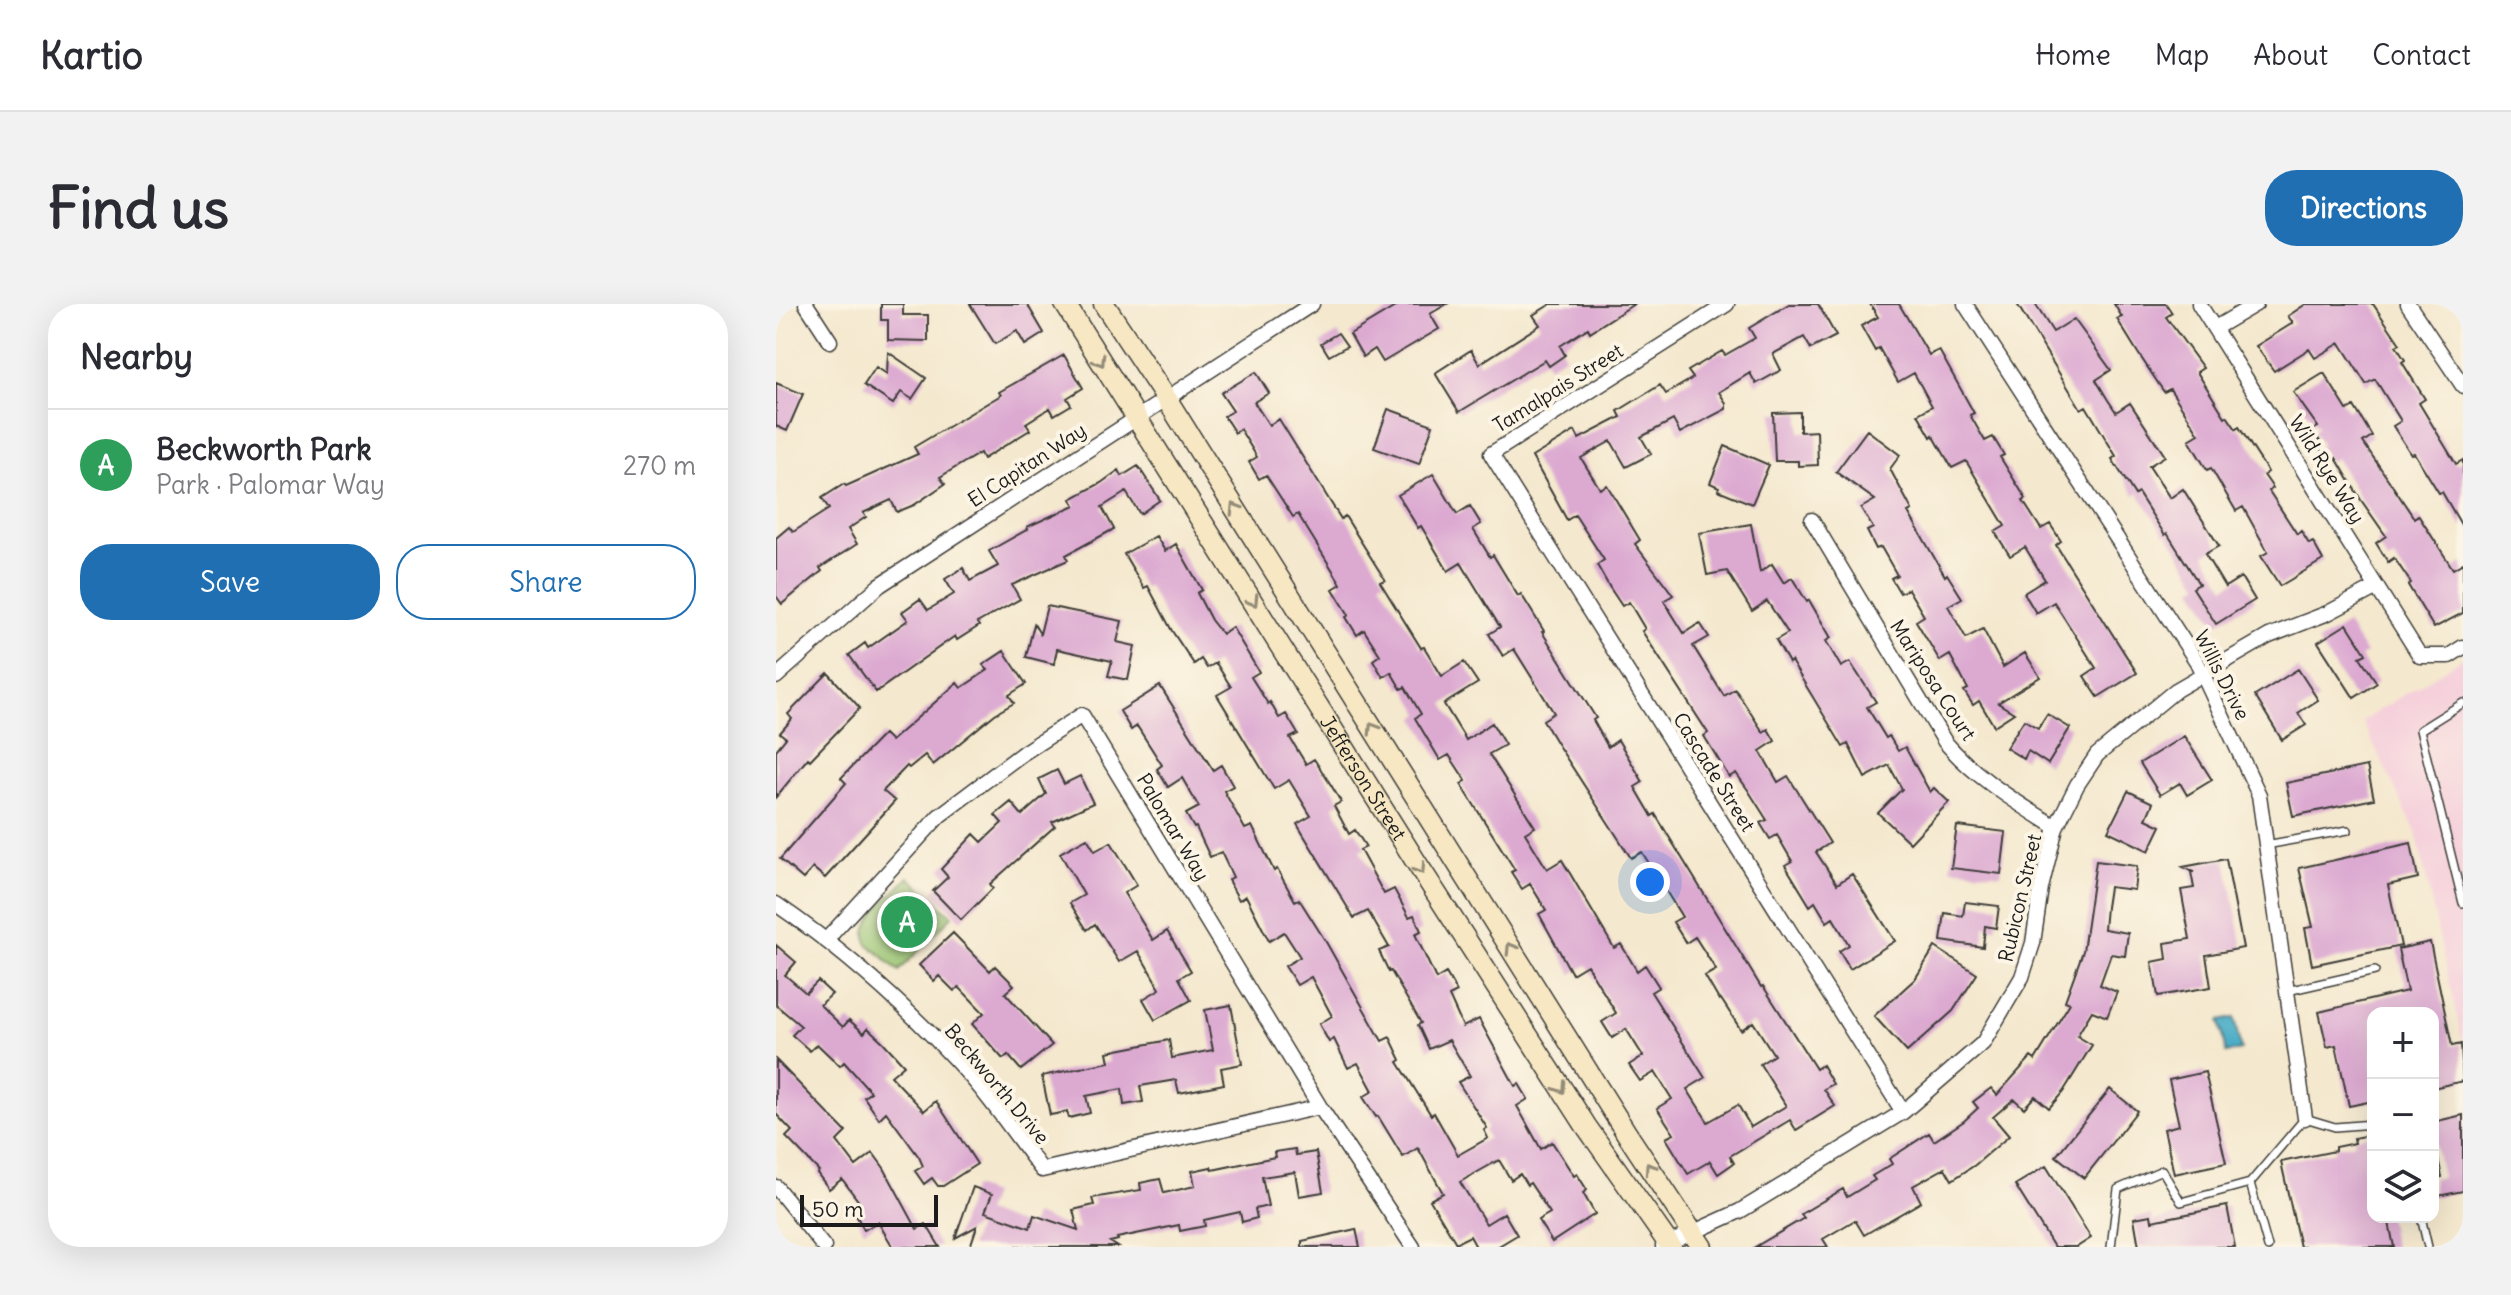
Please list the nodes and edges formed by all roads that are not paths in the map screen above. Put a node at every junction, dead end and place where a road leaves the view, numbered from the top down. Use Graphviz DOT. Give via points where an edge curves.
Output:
graph roads {
  1 [pos="806,304"];
  2 [pos="1065,304"];
  3 [pos="1104,304"];
  4 [pos="1312,304"];
  5 [pos="1727,304"];
  6 [pos="1965,304"];
  7 [pos="2199,304"];
  8 [pos="2256,304"];
  9 [pos="2408,304"];
  10 [pos="2215,328"];
  11 [pos="830,341"];
  12 [pos="2463,386"];
  13 [pos="1166,398"];
  14 [pos="1136,417"];
  15 [pos="1491,454"];
  16 [pos="1812,520"];
  17 [pos="2377,587"];
  18 [pos="2463,647"];
  19 [pos="2203,675"];
  20 [pos="776,677"];
  21 [pos="2463,703"];
  22 [pos="2056,827"];
  23 [pos="2348,830"];
  24 [pos="2266,845"];
  25 [pos="2463,903"];
  26 [pos="776,904"];
  27 [pos="827,939"];
  28 [pos="2375,971"];
  29 [pos="2287,991"];
  30 [pos="1320,1107"];
  31 [pos="1903,1112"];
  32 [pos="2305,1118"];
  33 [pos="2367,1124"];
  34 [pos="2250,1183"];
  35 [pos="776,1187"];
  36 [pos="2422,1223"];
  37 [pos="1698,1240"];
  38 [pos="1667,1246"];
  39 [pos="824,1247"];
  40 [pos="1413,1247"];
  41 [pos="2111,1247"];
  42 [pos="2268,1247"];
  43 [pos="2428,1247"];
  1 -- 11 [label="street"];
  2 -- 14 [label="main road, Jefferson Street, one-way"];
  3 -- 13 [label="main road, Jefferson Street"];
  4 -- 13 [label="street, El Capitan Way"];
  5 -- 15 [label="street, Tamalpais Street"];
  6 -- 19 [label="street, Willis Drive"];
  7 -- 10 [label="street, Wild Rye Way"];
  8 -- 10 [label="street"];
  9 -- 12 [label="street"];
  10 -- 17 [label="street, Wild Rye Way"];
  13 -- 14 [label="street, El Capitan Way"];
  37 -- 13 [label="main road, Jefferson Street, one-way"];
  14 -- 20 [label="street, El Capitan Way" via="880,585"];
  14 -- 38 [label="main road, Jefferson Street, one-way" via="1552,1074"];
  15 -- 31 [label="street, Cascade Street"];
  16 -- 22 [label="street, Mariposa Court" via="1945,742 1989,785"];
  17 -- 18 [label="street, Wild Rye Way" via="2420,656 2449,656"];
  17 -- 19 [label="street, Rubicon Street" via="2269,636"];
  19 -- 22 [label="street, Rubicon Street" via="2176,690 2097,755"];
  19 -- 24 [label="street, Willis Drive" via="2259,795"];
  21 -- 25 [label="lane" via="2420,730"];
  22 -- 31 [label="street, Rubicon Street" via="2022,977 1983,1043"];
  23 -- 24 [label="lane"];
  24 -- 29 [label="street, Willis Drive"];
  26 -- 27 [label="street, Beckworth Drive"];
  27 -- 30 [label="street, Beckworth Drive" via="893,995 973,1080 1042,1170"];
  27 -- 30 [label="street, Palomar Way" via="939,816 1082,715"];
  28 -- 29 [label="lane"];
  29 -- 32 [label="street, Willis Drive"];
  30 -- 40 [label="street, Palomar Way"];
  31 -- 37 [label="street, Rubicon Street"];
  32 -- 33 [label="lane" via="2335,1127"];
  32 -- 34 [label="lane"];
  34 -- 41 [label="lane" via="2181,1202 2162,1170 2118,1189"];
  34 -- 42 [label="lane"];
  35 -- 39 [label="street"];
  36 -- 43 [label="lane"];
  37 -- 38 [label="street, Rubicon Street"];
}
